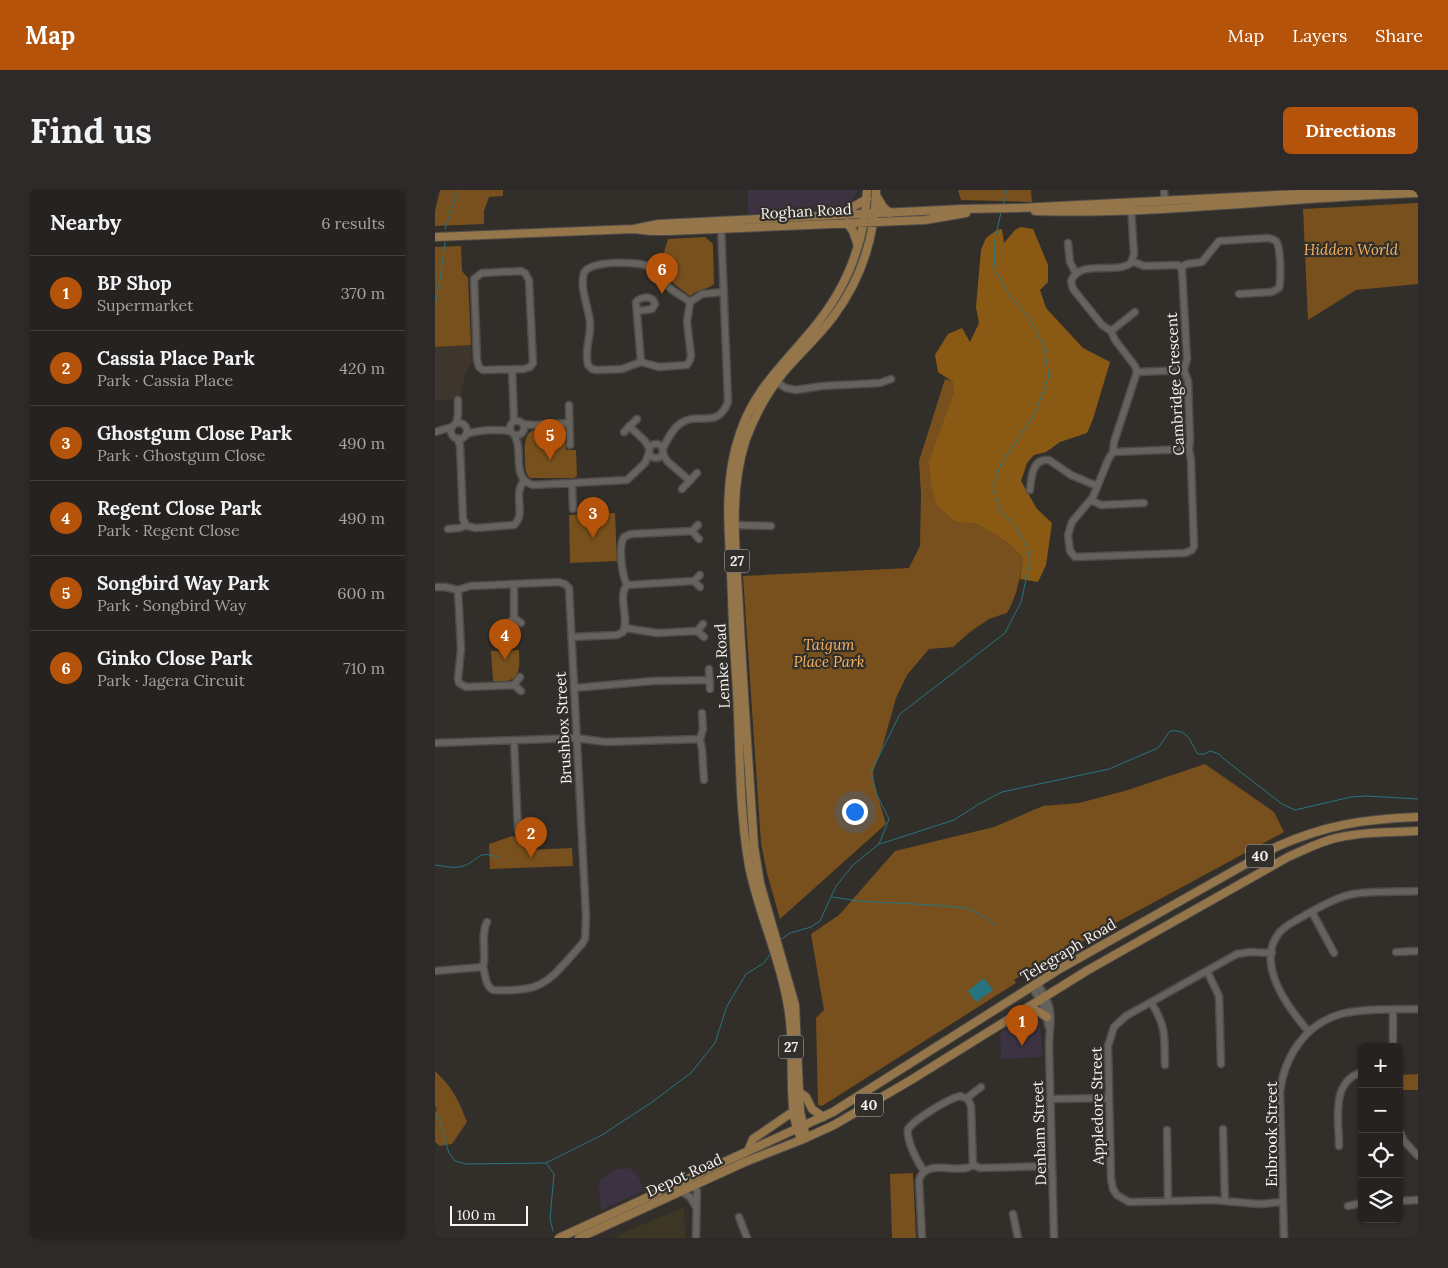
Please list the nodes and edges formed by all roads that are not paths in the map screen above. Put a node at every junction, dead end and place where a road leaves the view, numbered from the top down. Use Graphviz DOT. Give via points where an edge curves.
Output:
graph roads {
  1 [pos="867,190"];
  2 [pos="1164,190"];
  3 [pos="1377,190"];
  4 [pos="876,192"];
  5 [pos="1413,192"];
  6 [pos="867,200"];
  7 [pos="1165,204"];
  8 [pos="1131,206"];
  9 [pos="981,210"];
  10 [pos="890,213"];
  11 [pos="866,214"];
  12 [pos="838,215"];
  13 [pos="874,218"];
  14 [pos="847,223"];
  15 [pos="864,223"];
  16 [pos="721,225"];
  17 [pos="435,237"];
  18 [pos="1068,243"];
  19 [pos="859,246"];
  20 [pos="1132,261"];
  21 [pos="1181,267"];
  22 [pos="1075,274"];
  23 [pos="724,292"];
  24 [pos="1239,294"];
  25 [pos="690,302"];
  26 [pos="637,311"];
  27 [pos="1135,312"];
  28 [pos="1111,331"];
  29 [pos="641,362"];
  30 [pos="512,369"];
  31 [pos="1185,370"];
  32 [pos="1137,372"];
  33 [pos="891,379"];
  34 [pos="773,380"];
  35 [pos="458,400"];
  36 [pos="569,405"];
  37 [pos="637,419"];
  38 [pos="569,423"];
  39 [pos="629,426"];
  40 [pos="517,428"];
  41 [pos="459,431"];
  42 [pos="438,432"];
  43 [pos="624,432"];
  44 [pos="570,445"];
  45 [pos="1189,450"];
  46 [pos="656,451"];
  47 [pos="1113,452"];
  48 [pos="697,473"];
  49 [pos="524,481"];
  50 [pos="690,481"];
  51 [pos="572,483"];
  52 [pos="1097,486"];
  53 [pos="683,489"];
  54 [pos="1030,490"];
  55 [pos="1091,500"];
  56 [pos="1144,503"];
  57 [pos="573,509"];
  58 [pos="465,524"];
  59 [pos="698,525"];
  60 [pos="732,525"];
  61 [pos="771,526"];
  62 [pos="448,529"];
  63 [pos="692,532"];
  64 [pos="699,538"];
  65 [pos="700,575"];
  66 [pos="695,581"];
  67 [pos="514,584"];
  68 [pos="627,585"];
  69 [pos="435,587"];
  70 [pos="700,587"];
  71 [pos="458,590"];
  72 [pos="514,618"];
  73 [pos="521,623"];
  74 [pos="508,624"];
  75 [pos="703,624"];
  76 [pos="625,628"];
  77 [pos="697,631"];
  78 [pos="571,637"];
  79 [pos="704,638"];
  80 [pos="709,669"];
  81 [pos="520,678"];
  82 [pos="710,680"];
  83 [pos="514,685"];
  84 [pos="574,688"];
  85 [pos="710,689"];
  86 [pos="521,691"];
  87 [pos="702,713"];
  88 [pos="576,738"];
  89 [pos="700,739"];
  90 [pos="514,740"];
  91 [pos="435,743"];
  92 [pos="704,780"];
  93 [pos="1418,817"];
  94 [pos="518,830"];
  95 [pos="1418,831"];
  96 [pos="1418,891"];
  97 [pos="1312,912"];
  98 [pos="487,922"];
  99 [pos="1418,951"];
  100 [pos="1396,952"];
  101 [pos="1333,953"];
  102 [pos="1272,954"];
  103 [pos="483,967"];
  104 [pos="435,971"];
  105 [pos="1207,971"];
  106 [pos="785,980"];
  107 [pos="1034,985"];
  108 [pos="1043,997"];
  109 [pos="1151,1002"];
  110 [pos="1028,1007"];
  111 [pos="1418,1009"];
  112 [pos="1393,1010"];
  113 [pos="1047,1017"];
  114 [pos="1049,1028"];
  115 [pos="1309,1032"];
  116 [pos="1393,1043"];
  117 [pos="1221,1064"];
  118 [pos="1165,1065"];
  119 [pos="1358,1074"];
  120 [pos="982,1085"];
  121 [pos="799,1092"];
  122 [pos="967,1098"];
  123 [pos="1109,1098"];
  124 [pos="1050,1099"];
  125 [pos="794,1112"];
  126 [pos="823,1117"];
  127 [pos="800,1127"];
  128 [pos="1223,1129"];
  129 [pos="1167,1130"];
  130 [pos="1400,1133"];
  131 [pos="804,1139"];
  132 [pos="1339,1146"];
  133 [pos="748,1151"];
  134 [pos="1418,1156"];
  135 [pos="973,1165"];
  136 [pos="1052,1166"];
  137 [pos="924,1172"];
  138 [pos="694,1185"];
  139 [pos="672,1186"];
  140 [pos="681,1191"];
  141 [pos="1418,1200"];
  142 [pos="1168,1201"];
  143 [pos="1225,1201"];
  144 [pos="1403,1201"];
  145 [pos="1283,1202"];
  146 [pos="1358,1204"];
  147 [pos="1348,1206"];
  148 [pos="696,1207"];
  149 [pos="1013,1214"];
  150 [pos="739,1217"];
  151 [pos="559,1238"];
  152 [pos="579,1238"];
  153 [pos="696,1238"];
  154 [pos="747,1238"];
  155 [pos="922,1238"];
  156 [pos="1018,1238"];
  157 [pos="1054,1238"];
  158 [pos="1284,1238"];
  1 -- 6 [label="main road, 27"];
  2 -- 7 [label="street"];
  3 -- 7 [label="main road, Roghan Road"];
  4 -- 10 [label="main road"];
  4 -- 13 [label="main road, 27"];
  5 -- 7 [label="main road, Roghan Road"];
  6 -- 11 [label="main road, 27"];
  6 -- 12 [label="main road"];
  7 -- 8 [label="main road, Roghan Road"];
  8 -- 9 [label="main road, Roghan Road"];
  8 -- 20 [label="street"];
  9 -- 10 [label="main road, Roghan Road"];
  9 -- 13 [label="main road, Roghan Road" via="925,220"];
  10 -- 13 [label="main road, Roghan Road"];
  11 -- 12 [label="main road, Roghan Road"];
  11 -- 13 [label="main road, Roghan Road"];
  11 -- 15 [label="main road, 27"];
  12 -- 16 [label="main road, Roghan Road"];
  13 -- 15 [label="main road, Roghan Road"];
  13 -- 34 [label="main road, Lemke Road / 27" via="862,266 848,295 833,318"];
  14 -- 15 [label="main road, Roghan Road"];
  14 -- 16 [label="main road, Roghan Road"];
  14 -- 19 [label="main road"];
  15 -- 19 [label="main road, Lemke Road / 27"];
  16 -- 17 [label="main road, Roghan Road" via="651,225 634,229"];
  16 -- 23 [label="street"];
  18 -- 22 [label="street"];
  19 -- 34 [label="main road, Lemke Road / 27" via="832,304"];
  20 -- 21 [label="street" via="1144,266 1173,264"];
  20 -- 22 [label="street" via="1124,266 1091,268"];
  21 -- 24 [label="street" via="1202,262 1219,241 1273,240 1279,251 1279,288 1270,292"];
  21 -- 31 [label="street, Cambridge Crescent"];
  22 -- 28 [label="street" via="1072,287 1102,325"];
  23 -- 25 [label="street" via="702,294"];
  23 -- 46 [label="street" via="728,399 722,413 712,419 684,422"];
  25 -- 29 [label="street" via="687,322 691,355 688,363 659,367"];
  25 -- 29 [label="street" via="646,265 599,264 585,271 585,299 590,324 586,349 588,365 595,370 610,370"];
  26 -- 29 [label="street"];
  27 -- 28 [label="street"];
  28 -- 32 [label="street"];
  30 -- 30 [label="street" via="485,370 478,365 473,281 482,273 521,272 529,277 533,360 527,368"];
  30 -- 40 [label="street"];
  31 -- 32 [label="street"];
  31 -- 45 [label="street, Cambridge Crescent"];
  32 -- 47 [label="street, Cambridge Crescent"];
  33 -- 34 [label="street" via="880,383 796,390"];
  34 -- 60 [label="main road, Lemke Road / 27" via="742,454"];
  35 -- 41 [label="street"];
  36 -- 38 [label="street"];
  37 -- 39 [label="street"];
  38 -- 40 [label="street"];
  38 -- 44 [label="street"];
  39 -- 43 [label="street"];
  39 -- 46 [label="street"];
  40 -- 41 [label="street"];
  40 -- 49 [label="street" via="520,473"];
  41 -- 42 [label="street"];
  41 -- 58 [label="street"];
  45 -- 47 [label="street"];
  45 -- 55 [label="street, Cambridge Crescent" via="1195,539 1193,552 1073,556 1069,551 1069,527"];
  46 -- 50 [label="street"];
  46 -- 51 [label="street" via="627,480"];
  47 -- 52 [label="street, Cambridge Crescent"];
  48 -- 50 [label="street"];
  49 -- 51 [label="street" via="533,485"];
  49 -- 58 [label="street" via="518,490 516,523 476,528"];
  50 -- 53 [label="street"];
  51 -- 57 [label="street"];
  52 -- 54 [label="street" via="1076,478 1049,460 1043,460 1035,465"];
  52 -- 55 [label="street, Cambridge Crescent"];
  55 -- 56 [label="street" via="1101,505"];
  58 -- 62 [label="street"];
  59 -- 63 [label="street"];
  60 -- 61 [label="street"];
  60 -- 106 [label="main road, Lemke Road / 27" via="754,846 769,925"];
  63 -- 64 [label="street"];
  63 -- 68 [label="street" via="624,537 621,543"];
  65 -- 66 [label="street"];
  66 -- 68 [label="street"];
  66 -- 70 [label="street"];
  67 -- 71 [label="street" via="468,586"];
  67 -- 72 [label="street"];
  67 -- 78 [label="street, Brushbox Street" via="558,582 567,585"];
  68 -- 76 [label="street" via="624,593"];
  69 -- 71 [label="street"];
  71 -- 83 [label="street" via="459,684 465,687"];
  72 -- 73 [label="street"];
  72 -- 74 [label="street"];
  75 -- 77 [label="street"];
  76 -- 77 [label="street" via="657,633"];
  76 -- 78 [label="street" via="617,634"];
  77 -- 79 [label="street"];
  78 -- 84 [label="street, Brushbox Street"];
  80 -- 82 [label="street"];
  81 -- 83 [label="street"];
  82 -- 84 [label="street" via="653,680"];
  82 -- 85 [label="street"];
  83 -- 86 [label="street"];
  84 -- 88 [label="street, Brushbox Street"];
  87 -- 89 [label="street"];
  88 -- 89 [label="street" via="605,742"];
  88 -- 90 [label="street"];
  88 -- 103 [label="street, Brushbox Street" via="585,939 549,980 538,987 493,990 487,984"];
  89 -- 92 [label="street"];
  90 -- 91 [label="street"];
  90 -- 94 [label="street"];
  93 -- 107 [label="main road, Telegraph Road / 40" via="1347,824 1309,833 1282,844"];
  95 -- 108 [label="main road, Telegraph Road / 40" via="1346,836 1301,851"];
  96 -- 97 [label="street" via="1353,894 1333,900"];
  97 -- 101 [label="street"];
  97 -- 102 [label="street" via="1283,929"];
  98 -- 103 [label="street"];
  99 -- 100 [label="street"];
  102 -- 105 [label="street, Appledore Street" via="1241,953"];
  102 -- 115 [label="street" via="1273,971 1280,992"];
  103 -- 104 [label="street"];
  105 -- 109 [label="street, Appledore Street"];
  105 -- 117 [label="street" via="1219,996"];
  106 -- 121 [label="main road, Lemke Road / 27" via="793,994 796,1016"];
  106 -- 125 [label="main road, Lemke Road / 27"];
  107 -- 108 [label="street, Denham Street"];
  107 -- 126 [label="main road, Telegraph Road / 40"];
  108 -- 110 [label="main road, Telegraph Road / 40"];
  108 -- 113 [label="street, Denham Street"];
  108 -- 114 [label="street, Denham Street" via="1051,1013"];
  109 -- 118 [label="street" via="1164,1027"];
  109 -- 123 [label="street, Appledore Street" via="1121,1019 1112,1032 1108,1046"];
  110 -- 113 [label="main road"];
  110 -- 131 [label="main road, Telegraph Road / 40" via="893,1091"];
  111 -- 112 [label="street, Enbrook Street"];
  112 -- 115 [label="street, Enbrook Street" via="1340,1014"];
  112 -- 116 [label="street"];
  113 -- 114 [label="street, Denham Street"];
  114 -- 124 [label="street, Denham Street"];
  115 -- 145 [label="street, Enbrook Street" via="1292,1053 1281,1083"];
  119 -- 132 [label="street" via="1345,1082 1339,1094"];
  120 -- 122 [label="street"];
  121 -- 126 [label="main road"];
  121 -- 127 [label="main road, Lemke Road / 27"];
  122 -- 135 [label="street" via="972,1109"];
  122 -- 137 [label="street" via="955,1098 910,1127 908,1136"];
  123 -- 124 [label="street"];
  123 -- 142 [label="street, Appledore Street" via="1113,1189 1129,1202"];
  124 -- 136 [label="street, Denham Street"];
  125 -- 127 [label="main road, Lemke Road / 27"];
  125 -- 133 [label="main road" via="753,1139"];
  126 -- 127 [label="main road, Telegraph Road / 40"];
  127 -- 131 [label="main road, Lemke Road / 27"];
  127 -- 133 [label="main road, Telegraph Road / 40"];
  128 -- 143 [label="street"];
  129 -- 142 [label="street"];
  130 -- 134 [label="street"];
  131 -- 138 [label="main road, Depot Road"];
  133 -- 139 [label="main road, Depot Road"];
  135 -- 136 [label="street" via="980,1168"];
  135 -- 137 [label="street"];
  136 -- 157 [label="street, Denham Street"];
  137 -- 155 [label="street" via="919,1181"];
  138 -- 139 [label="street"];
  138 -- 140 [label="main road, Depot Road"];
  138 -- 148 [label="street"];
  139 -- 151 [label="main road, Depot Road"];
  140 -- 148 [label="street"];
  140 -- 152 [label="main road, Depot Road"];
  141 -- 144 [label="street"];
  142 -- 143 [label="street, Appledore Street"];
  143 -- 145 [label="street, Appledore Street"];
  145 -- 158 [label="street, Enbrook Street"];
  146 -- 147 [label="street"];
  148 -- 153 [label="street"];
  149 -- 156 [label="street"];
  150 -- 154 [label="street"];
}
